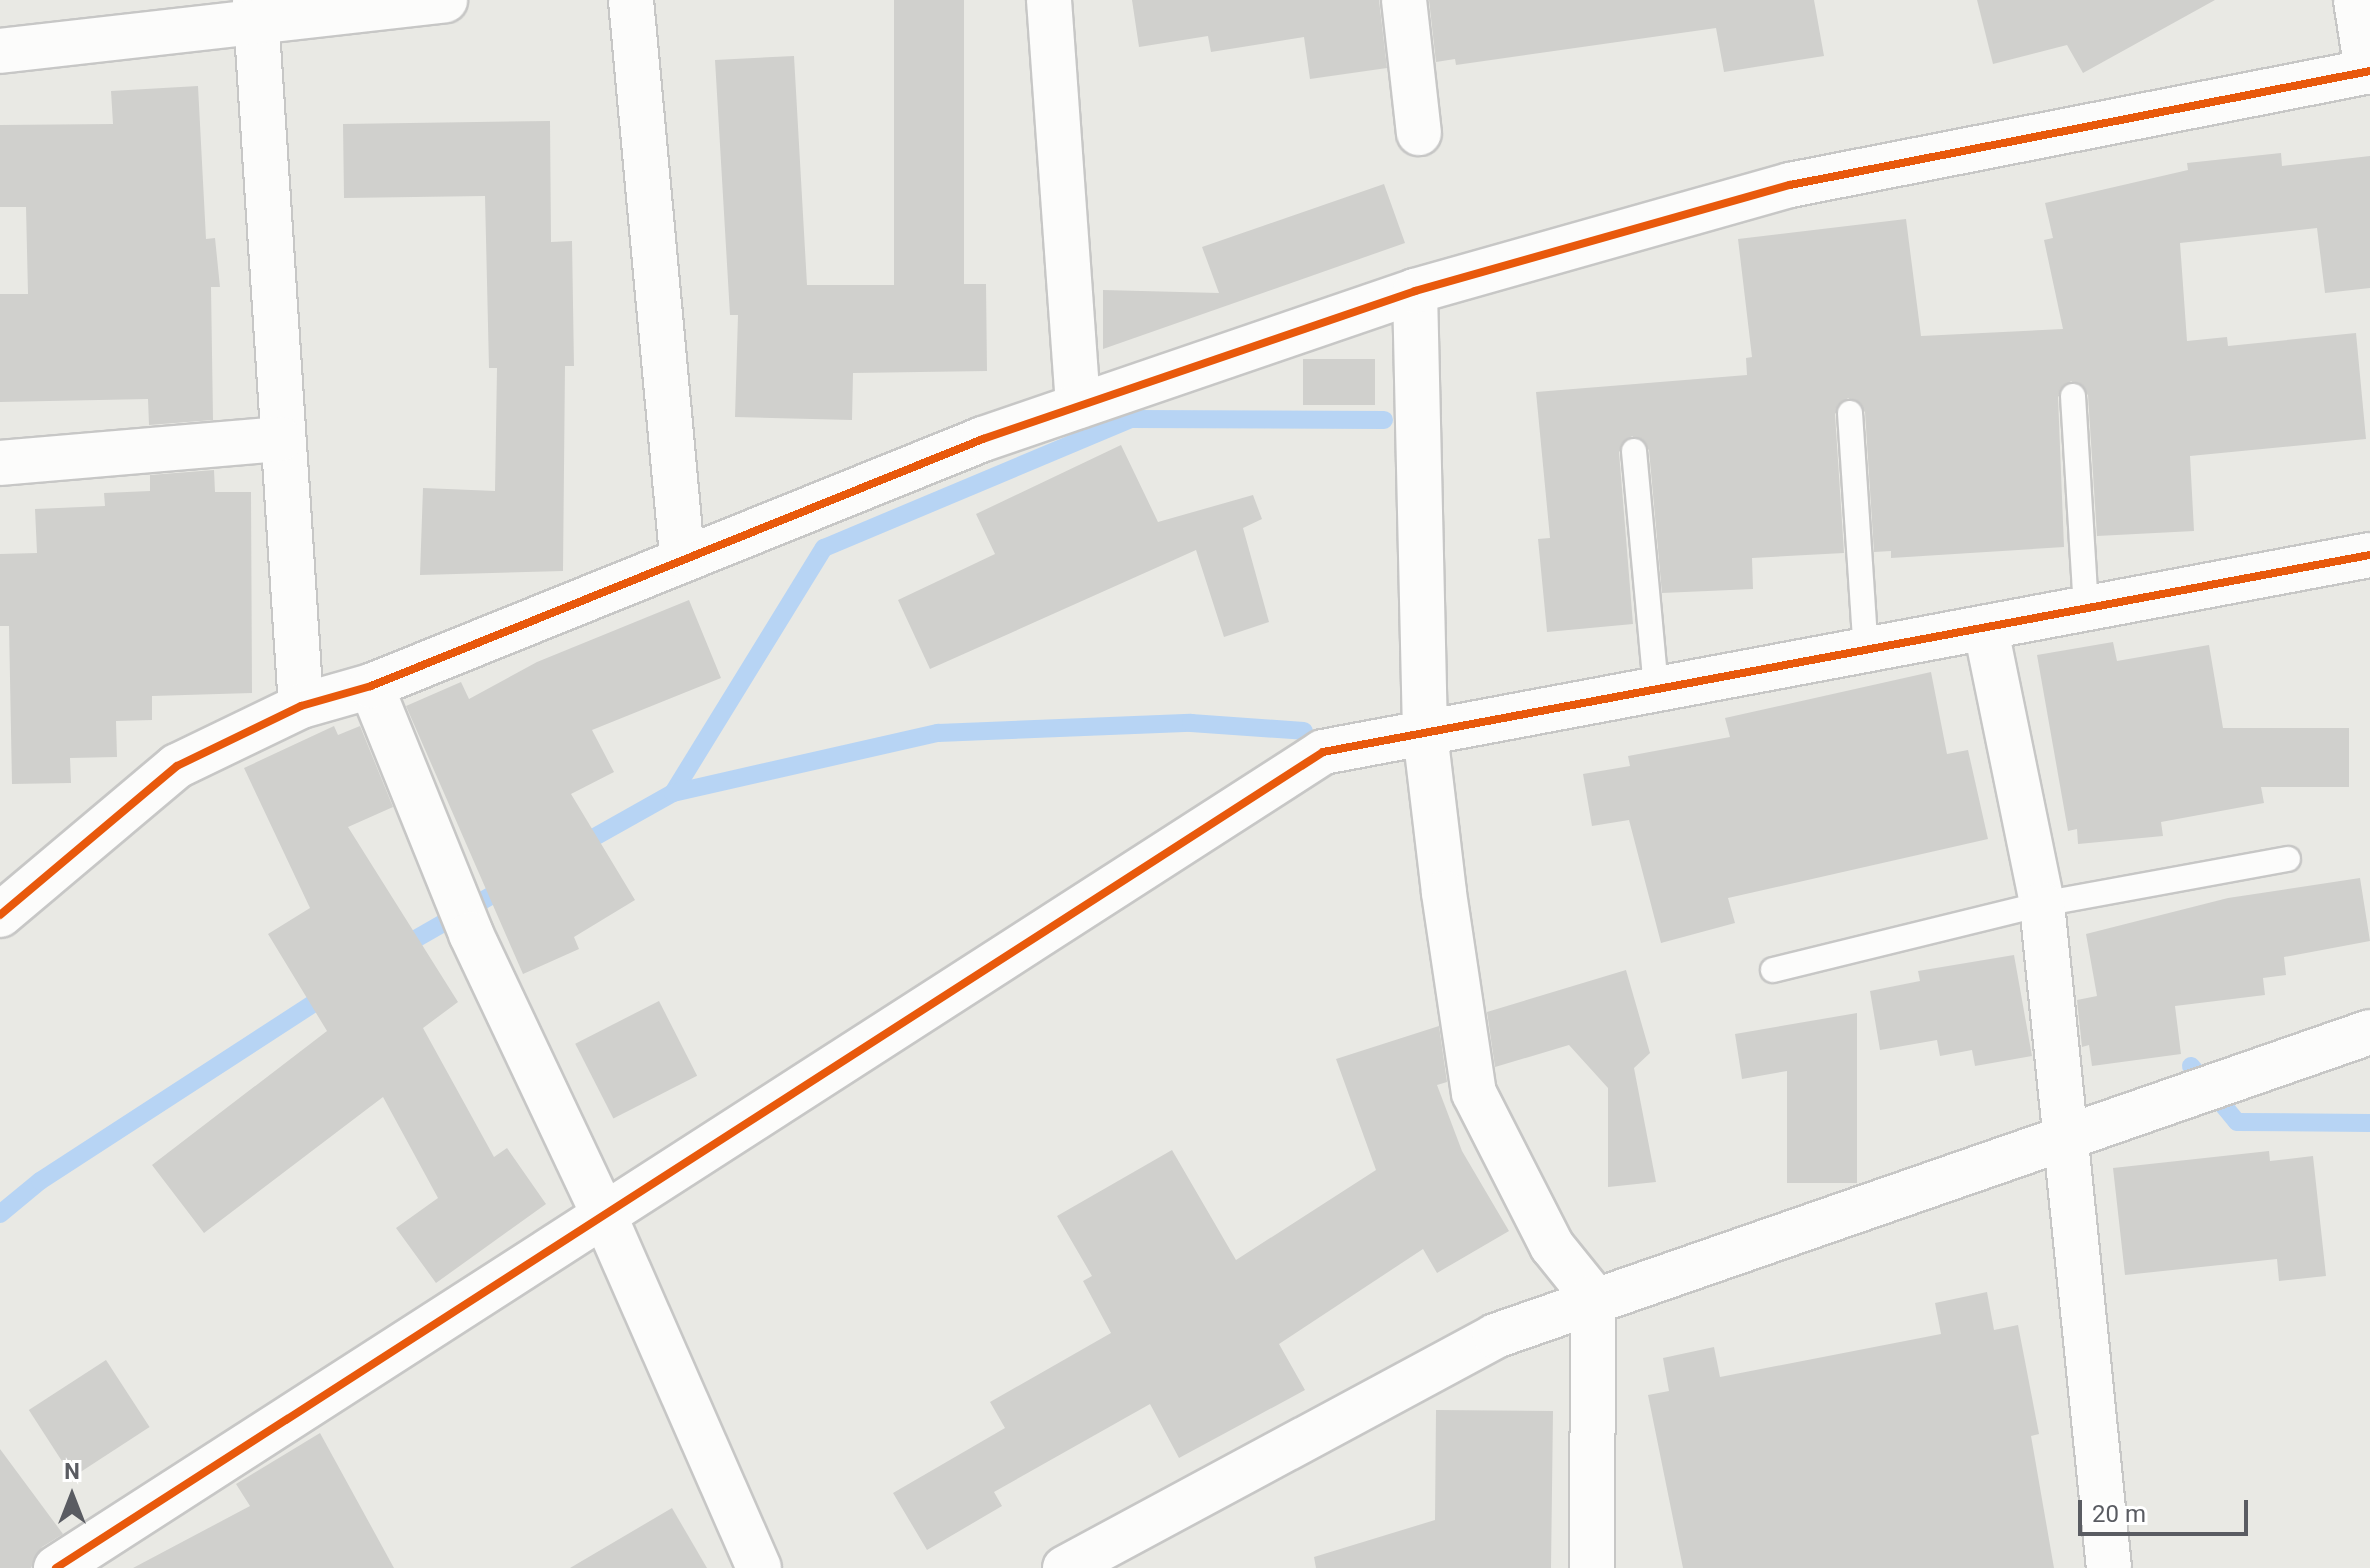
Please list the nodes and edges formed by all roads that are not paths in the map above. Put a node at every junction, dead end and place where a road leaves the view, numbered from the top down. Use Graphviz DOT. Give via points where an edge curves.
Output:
graph roads {
  1 [pos="445,0"];
  2 [pos="631,0"];
  3 [pos="1049,0"];
  4 [pos="1404,0"];
  5 [pos="2356,0"];
  6 [pos="256,11"];
  7 [pos="0,51"];
  8 [pos="2368,71"];
  9 [pos="1419,133"];
  10 [pos="1415,291"];
  11 [pos="2073,396"];
  12 [pos="1078,406"];
  13 [pos="1850,413"];
  14 [pos="280,439"];
  15 [pos="1634,451"];
  16 [pos="0,463"];
  17 [pos="682,555"];
  18 [pos="2370,555"];
  19 [pos="2086,610"];
  20 [pos="1986,630"];
  21 [pos="1866,652"];
  22 [pos="371,686"];
  23 [pos="1656,690"];
  24 [pos="301,706"];
  25 [pos="1425,733"];
  26 [pos="2288,859"];
  27 [pos="2042,904"];
  28 [pos="0,915"];
  29 [pos="1773,970"];
  30 [pos="2370,1032"];
  31 [pos="2062,1144"];
  32 [pos="605,1217"];
  33 [pos="1593,1297"];
  34 [pos="56,1568"];
  35 [pos="759,1568"];
  36 [pos="1065,1568"];
  37 [pos="1592,1568"];
  38 [pos="2109,1568"];
  1 -- 6 [label="street"];
  2 -- 17 [label="street"];
  3 -- 12 [label="street"];
  4 -- 9 [label="street"];
  5 -- 8 [label="street"];
  6 -- 7 [label="street"];
  6 -- 14 [label="street"];
  8 -- 10 [label="street" via="1790,185"];
  10 -- 12 [label="street"];
  10 -- 25 [label="street"];
  11 -- 19 [label="lane"];
  12 -- 17 [label="street"];
  13 -- 21 [label="lane"];
  14 -- 16 [label="street"];
  14 -- 24 [label="street"];
  15 -- 23 [label="lane"];
  17 -- 22 [label="street"];
  18 -- 19 [label="street"];
  19 -- 20 [label="street"];
  20 -- 21 [label="street"];
  20 -- 27 [label="street"];
  21 -- 23 [label="street"];
  22 -- 24 [label="street"];
  22 -- 32 [label="street" via="471,934"];
  23 -- 25 [label="street"];
  24 -- 28 [label="street" via="177,766"];
  25 -- 32 [label="street" via="1323,752"];
  25 -- 33 [label="street" via="1474,1093 1552,1246"];
  26 -- 27 [label="lane"];
  27 -- 29 [label="lane"];
  27 -- 31 [label="street"];
  30 -- 31 [label="street"];
  31 -- 33 [label="street"];
  31 -- 38 [label="street"];
  32 -- 34 [label="street"];
  32 -- 35 [label="street"];
  33 -- 36 [label="street" via="1495,1336"];
  33 -- 37 [label="street"];
}
